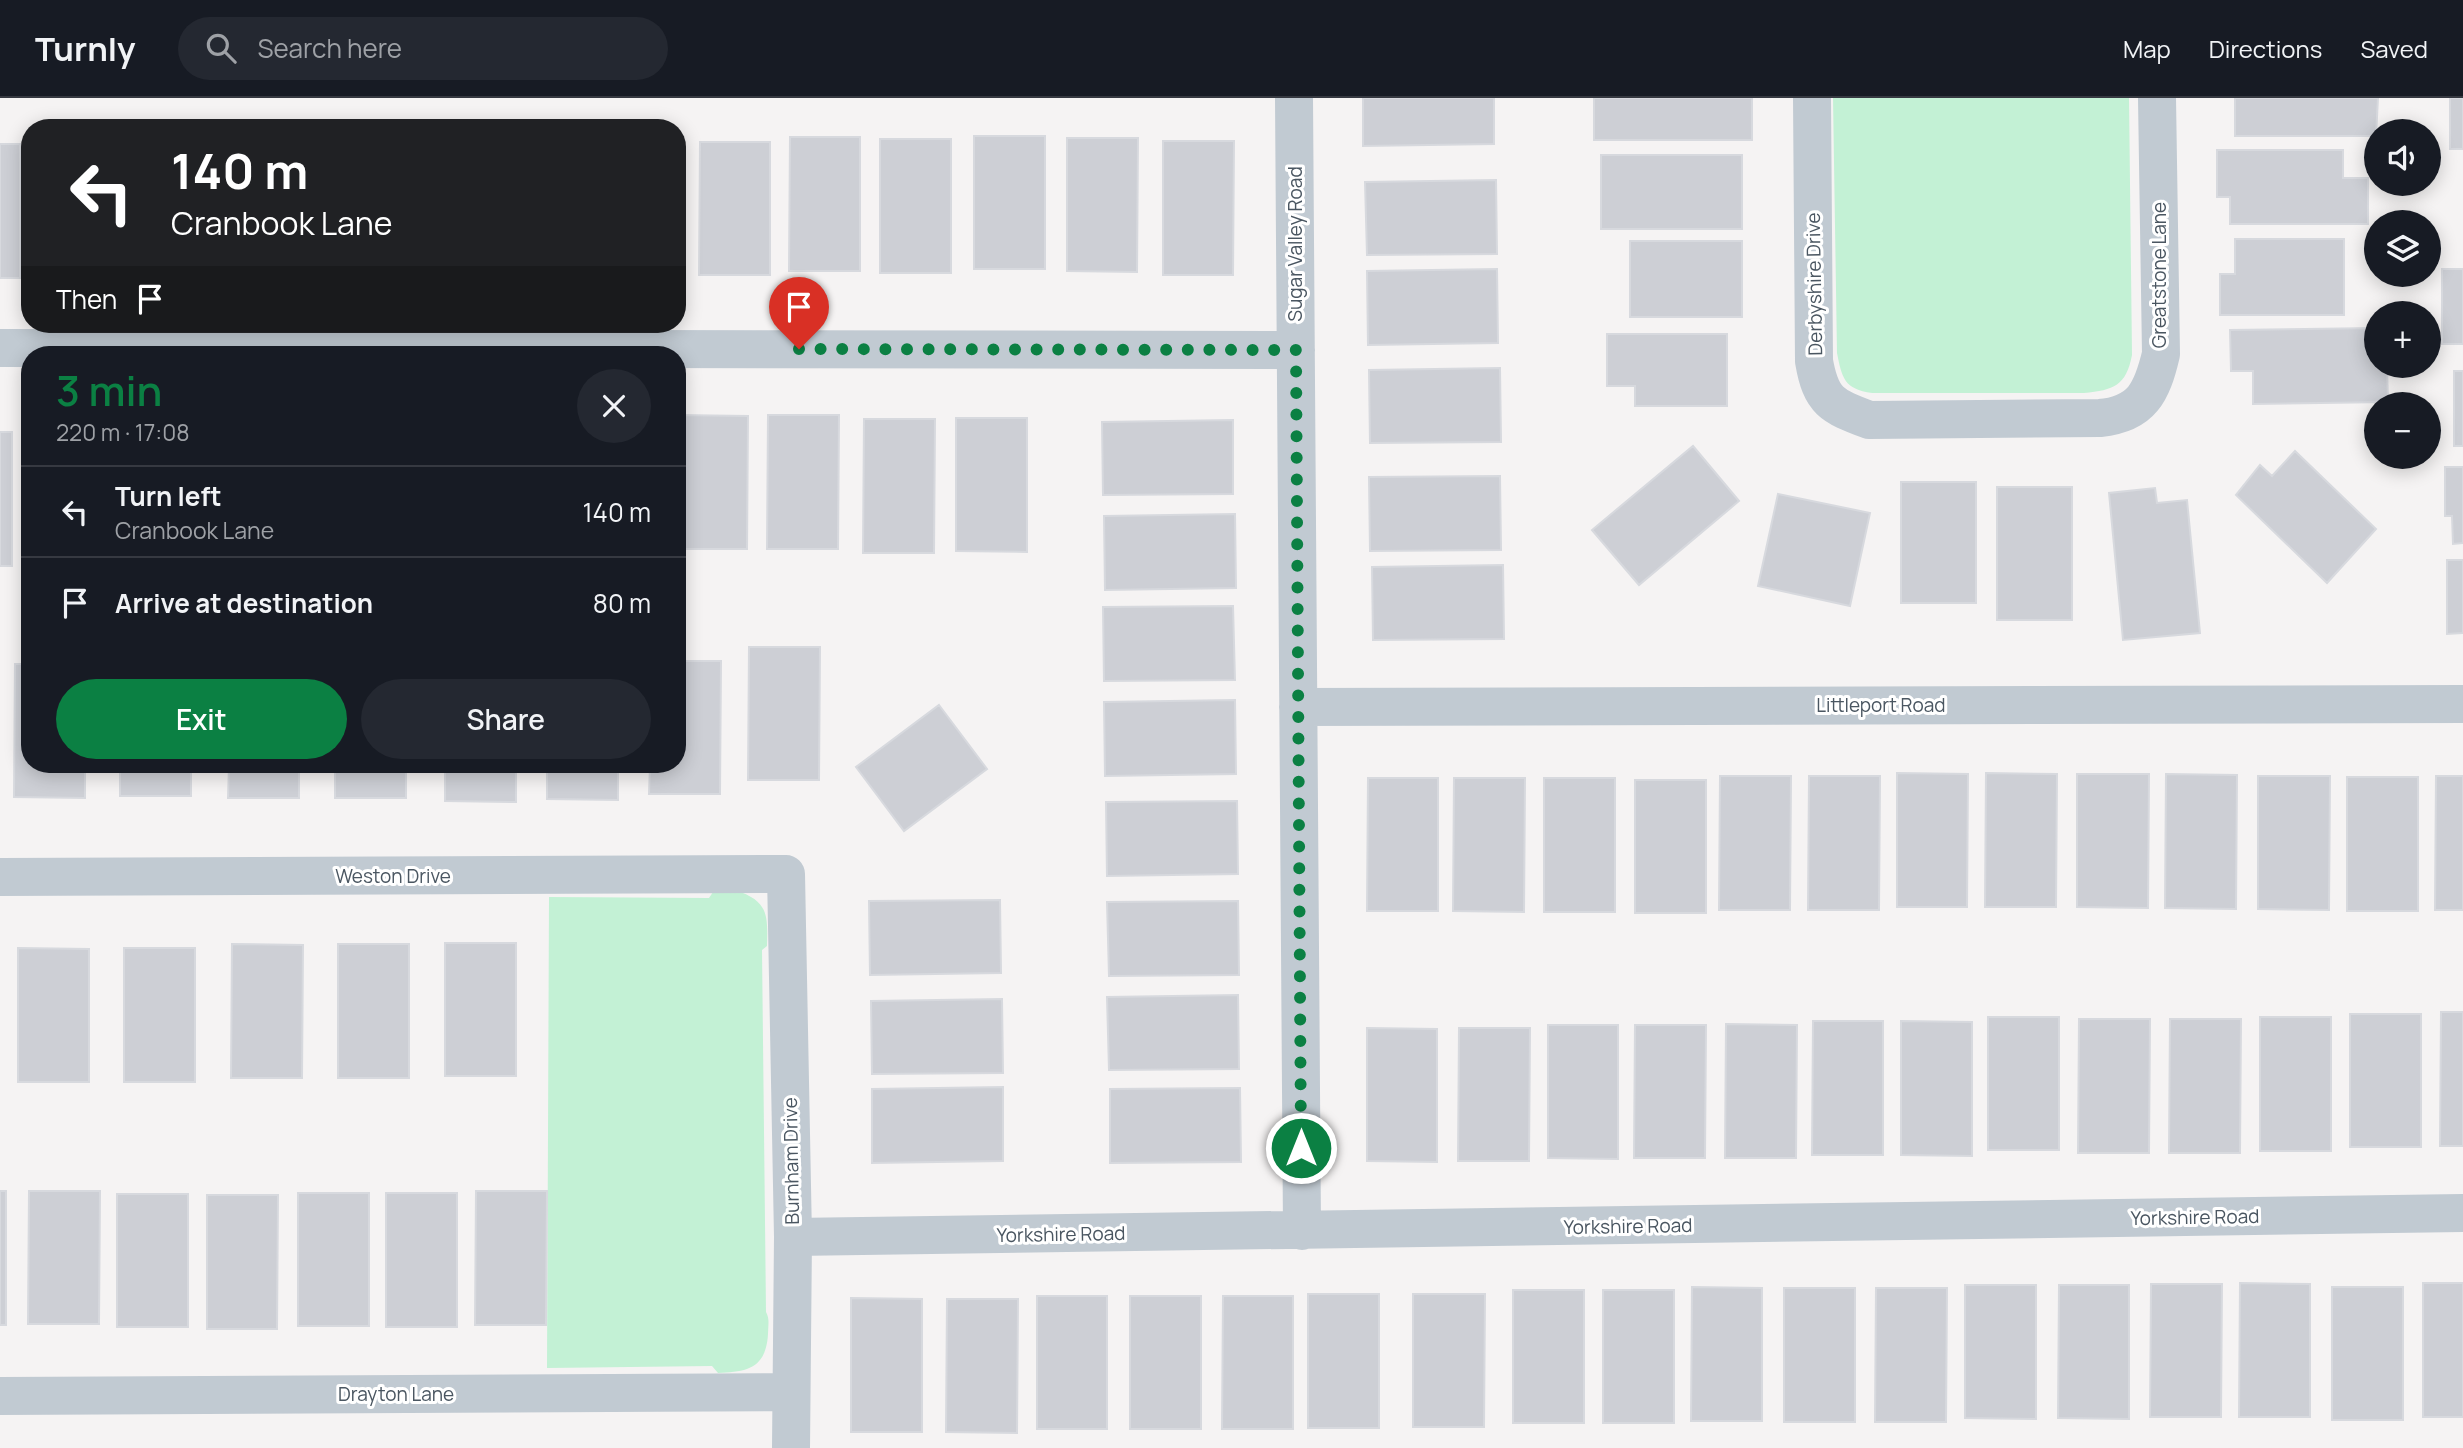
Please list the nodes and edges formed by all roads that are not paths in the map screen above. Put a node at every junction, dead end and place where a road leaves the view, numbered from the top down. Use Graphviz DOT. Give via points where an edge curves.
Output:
graph roads {
  1 [pos="1294,98"];
  2 [pos="1812,98"];
  3 [pos="2157,98"];
  4 [pos="0,348"];
  5 [pos="21,348"];
  6 [pos="686,349"];
  7 [pos="1296,350"];
  8 [pos="2100,418"];
  9 [pos="2463,704"];
  10 [pos="1298,707"];
  11 [pos="786,874"];
  12 [pos="0,877"];
  13 [pos="2463,1213"];
  14 [pos="1302,1231"];
  15 [pos="793,1237"];
  16 [pos="791,1392"];
  17 [pos="0,1395"];
  18 [pos="791,1448"];
  1 -- 7 [label="street, Sugar Valley Road"];
  2 -- 8 [label="street, Derbyshire Drive" via="1814,361 1818,384 1837,408 1869,420"];
  3 -- 8 [label="street, Greatstone Lane" via="2161,354 2155,382 2139,405"];
  4 -- 5 [label="street"];
  6 -- 7 [label="street"];
  7 -- 10 [label="street, Sugar Valley Road"];
  9 -- 10 [label="street, Littleport Road"];
  10 -- 14 [label="street, Sugar Valley Road"];
  11 -- 12 [label="street, Weston Drive"];
  11 -- 15 [label="street, Burnham Drive"];
  13 -- 14 [label="street, Yorkshire Road"];
  14 -- 15 [label="street, Yorkshire Road"];
  15 -- 16 [label="street, Burnham Drive"];
  16 -- 17 [label="street, Drayton Lane"];
  16 -- 18 [label="street, Burnham Drive"];
}
